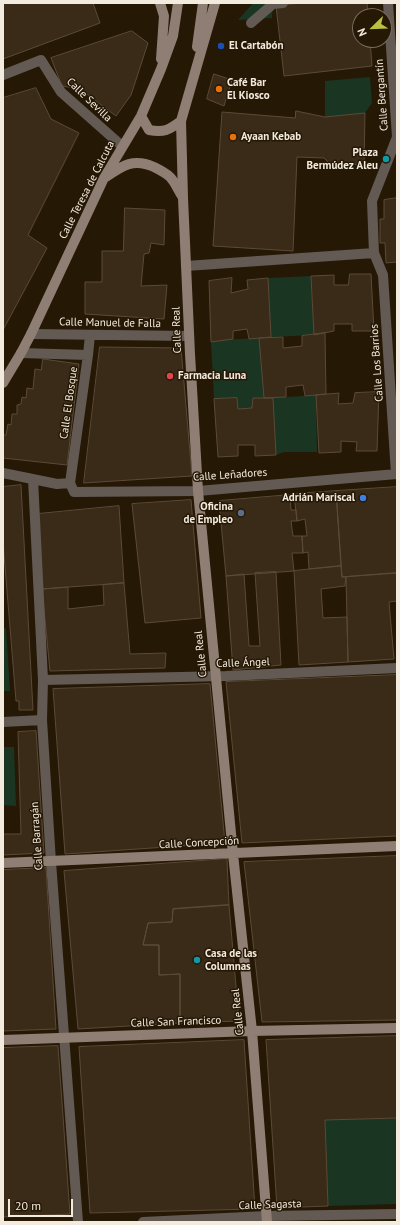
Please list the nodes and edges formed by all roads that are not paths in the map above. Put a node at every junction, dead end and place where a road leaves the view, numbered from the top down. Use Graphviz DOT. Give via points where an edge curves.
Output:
graph roads {
  1 [pos="160,3"];
  2 [pos="178,3"];
  3 [pos="203,3"];
  4 [pos="215,3"];
  5 [pos="283,3"];
  6 [pos="388,3"];
  7 [pos="251,22"];
  8 [pos="161,69"];
  9 [pos="3,75"];
  10 [pos="192,83"];
  11 [pos="141,116"];
  12 [pos="181,121"];
  13 [pos="397,137"];
  14 [pos="122,146"];
  15 [pos="104,178"];
  16 [pos="182,198"];
  17 [pos="374,253"];
  18 [pos="186,266"];
  19 [pos="31,334"];
  20 [pos="90,335"];
  21 [pos="189,336"];
  22 [pos="21,353"];
  23 [pos="88,355"];
  24 [pos="3,383"];
  25 [pos="3,473"];
  26 [pos="397,474"];
  27 [pos="33,479"];
  28 [pos="70,483"];
  29 [pos="198,491"];
  30 [pos="397,668"];
  31 [pos="215,676"];
  32 [pos="43,680"];
  33 [pos="42,720"];
  34 [pos="3,722"];
  35 [pos="397,846"];
  36 [pos="233,854"];
  37 [pos="51,862"];
  38 [pos="3,864"];
  39 [pos="397,1028"];
  40 [pos="252,1031"];
  41 [pos="64,1038"];
  42 [pos="3,1040"];
  43 [pos="397,1214"];
  44 [pos="267,1219"];
  45 [pos="78,1222"];
  46 [pos="143,1222"];
  1 -- 8 [label="street" via="164,16"];
  2 -- 8 [label="street, Calle Teresa de Calcuta" via="173,36"];
  3 -- 10 [label="street, Calle Real"];
  4 -- 10 [label="street, Calle Real"];
  5 -- 7 [label="street" via="273,4"];
  6 -- 13 [label="street, Calle Bergantín"];
  8 -- 11 [label="street, Calle Teresa de Calcuta"];
  9 -- 14 [label="street, Calle Sevilla" via="41,60 60,92"];
  10 -- 12 [label="street, Calle Real"];
  11 -- 12 [label="street" via="149,130 158,132 168,130"];
  11 -- 14 [label="street, Calle Teresa de Calcuta"];
  12 -- 16 [label="street, Calle Real"];
  13 -- 17 [label="street, Calle Los Barrios" via="372,201"];
  14 -- 15 [label="street, Calle Teresa de Calcuta"];
  15 -- 16 [label="street" via="132,163 144,163 170,178"];
  15 -- 19 [label="street, Calle Teresa de Calcuta"];
  16 -- 18 [label="street, Calle Real"];
  17 -- 18 [label="street"];
  17 -- 26 [label="street, Calle Los Barrios" via="383,275"];
  18 -- 21 [label="street, Calle Real"];
  19 -- 20 [label="street, Calle Manuel de Falla"];
  19 -- 22 [label="street, Calle Teresa de Calcuta"];
  20 -- 21 [label="street, Calle Manuel de Falla"];
  20 -- 23 [label="street"];
  21 -- 29 [label="street, Calle Real"];
  22 -- 23 [label="street, Calle El Bosque"];
  22 -- 24 [label="street, Calle Teresa de Calcuta"];
  23 -- 28 [label="street, Calle El Bosque"];
  25 -- 27 [label="street"];
  26 -- 29 [label="street, Calle Leñadores"];
  27 -- 28 [label="street" via="57,484"];
  27 -- 32 [label="street, Calle Barragán"];
  28 -- 29 [label="street, Calle Leñadores" via="74,492"];
  29 -- 31 [label="street, Calle Real"];
  30 -- 31 [label="street, Calle Ángel"];
  31 -- 32 [label="street, Calle Ángel"];
  31 -- 36 [label="street, Calle Real"];
  32 -- 33 [label="street, Calle Barragán"];
  33 -- 34 [label="street"];
  33 -- 37 [label="street, Calle Barragán"];
  35 -- 36 [label="street, Calle Concepción"];
  36 -- 37 [label="street, Calle Concepción"];
  36 -- 40 [label="street, Calle Real"];
  37 -- 38 [label="street, Calle Concepción"];
  37 -- 41 [label="street, Calle Barragán"];
  39 -- 40 [label="street, Calle San Francisco"];
  40 -- 41 [label="street, Calle San Francisco"];
  40 -- 44 [label="street, Calle Real"];
  41 -- 42 [label="street, Calle San Francisco"];
  41 -- 45 [label="street, Calle Barragán"];
  43 -- 44 [label="street, Calle Sagasta"];
  44 -- 46 [label="street, Calle Sagasta"];
}
